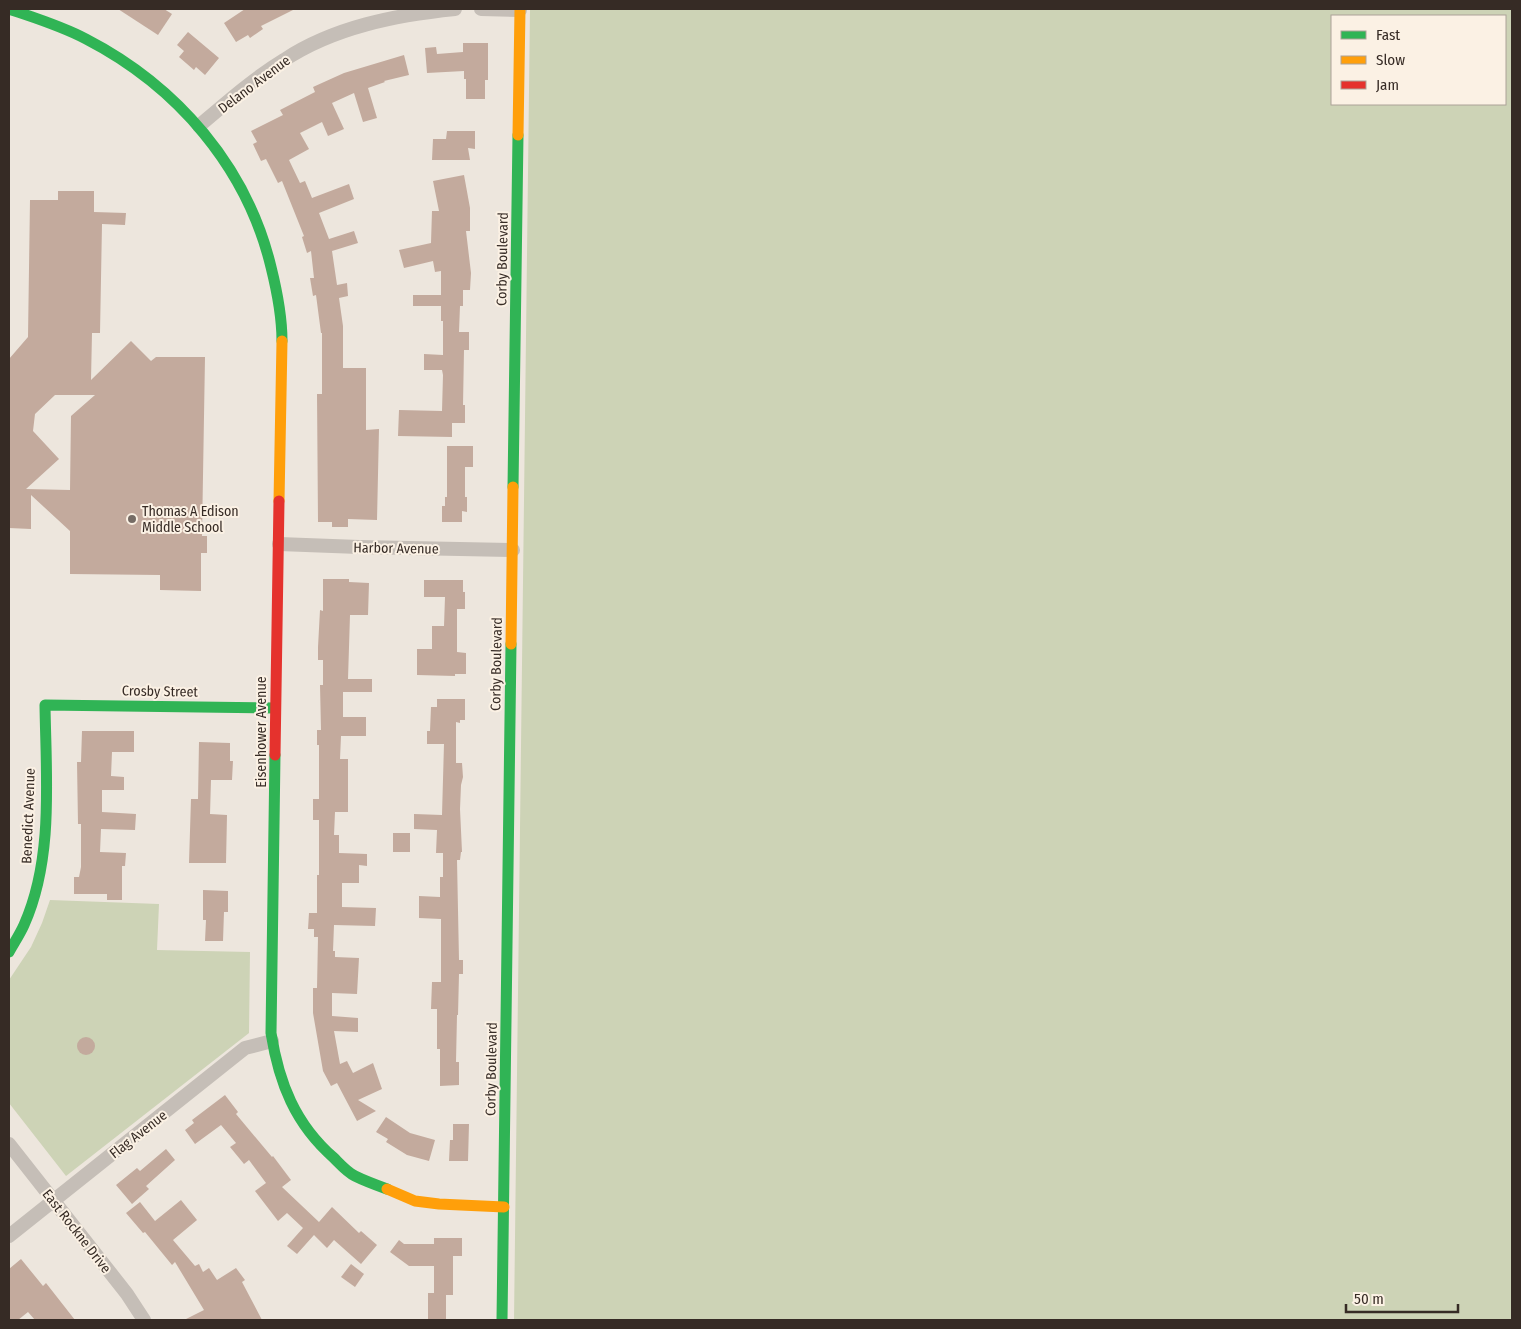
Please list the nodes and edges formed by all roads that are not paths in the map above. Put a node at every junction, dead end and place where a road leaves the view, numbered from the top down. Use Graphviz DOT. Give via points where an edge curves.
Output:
graph roads {
  1 [pos="9,9"];
  2 [pos="455,9"];
  3 [pos="481,9"];
  4 [pos="520,9"];
  5 [pos="199,126"];
  6 [pos="279,544"];
  7 [pos="512,550"];
  8 [pos="45,705"];
  9 [pos="276,708"];
  10 [pos="9,952"];
  11 [pos="272,1041"];
  12 [pos="9,1144"];
  13 [pos="53,1201"];
  14 [pos="504,1207"];
  15 [pos="9,1236"];
  16 [pos="144,1320"];
  17 [pos="502,1320"];
  1 -- 5 [label="street, Eisenhower Avenue" via="63,27 131,64 165,91"];
  2 -- 5 [label="street, Delano Avenue" via="400,16 342,32 312,45 259,76"];
  3 -- 4 [label="street"];
  4 -- 7 [label="street, Corby Boulevard"];
  5 -- 6 [label="street, Eisenhower Avenue" via="238,180 254,214 278,303 282,335"];
  6 -- 7 [label="street, Harbor Avenue"];
  6 -- 9 [label="street, Eisenhower Avenue"];
  7 -- 14 [label="street, Corby Boulevard"];
  8 -- 9 [label="street, Crosby Street"];
  8 -- 10 [label="street, Benedict Avenue" via="44,846 36,892 25,923"];
  9 -- 11 [label="street, Eisenhower Avenue"];
  11 -- 13 [label="street, Flag Avenue" via="245,1048"];
  11 -- 14 [label="street, Eisenhower Avenue" via="286,1094 299,1119 322,1148 353,1175 415,1201"];
  12 -- 13 [label="street, East Rockne Drive"];
  13 -- 15 [label="street, Flag Avenue"];
  13 -- 16 [label="street, East Rockne Drive"];
  14 -- 17 [label="street, Corby Boulevard"];
}
